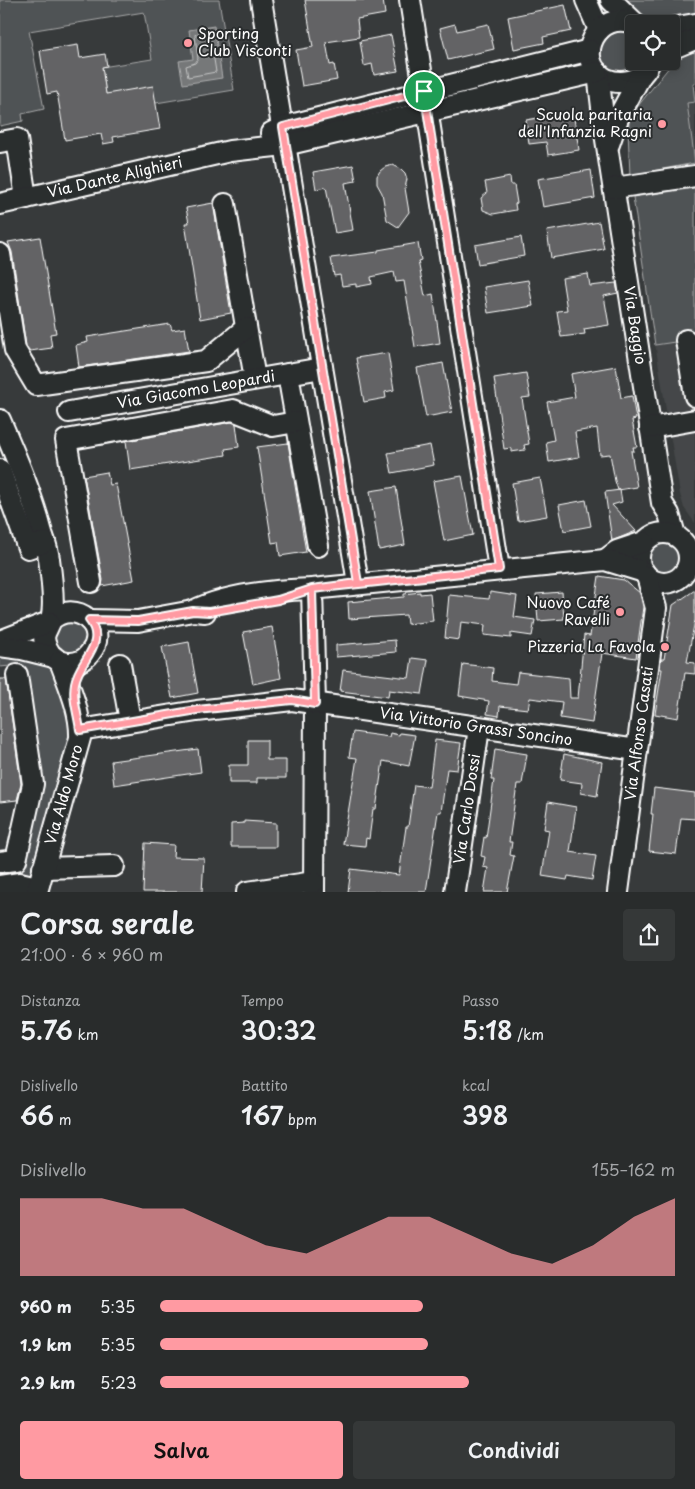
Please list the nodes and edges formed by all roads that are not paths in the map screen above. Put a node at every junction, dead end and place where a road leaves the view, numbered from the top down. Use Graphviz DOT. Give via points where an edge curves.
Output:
graph roads {
  1 [pos="261,0"];
  2 [pos="410,0"];
  3 [pos="586,0"];
  4 [pos="611,0"];
  5 [pos="626,15"];
  6 [pos="625,20"];
  7 [pos="695,24"];
  8 [pos="680,26"];
  9 [pos="599,30"];
  10 [pos="695,39"];
  11 [pos="680,45"];
  12 [pos="590,50"];
  13 [pos="645,70"];
  14 [pos="647,70"];
  15 [pos="598,72"];
  16 [pos="424,91"];
  17 [pos="427,111"];
  18 [pos="284,136"];
  19 [pos="0,142"];
  20 [pos="608,146"];
  21 [pos="695,176"];
  22 [pos="614,188"];
  23 [pos="26,198"];
  24 [pos="0,204"];
  25 [pos="225,204"];
  26 [pos="0,254"];
  27 [pos="246,328"];
  28 [pos="686,340"];
  29 [pos="322,368"];
  30 [pos="288,374"];
  31 [pos="255,379"];
  32 [pos="695,396"];
  33 [pos="69,412"];
  34 [pos="0,420"];
  35 [pos="695,420"];
  36 [pos="296,422"];
  37 [pos="650,428"];
  38 [pos="0,470"];
  39 [pos="662,504"];
  40 [pos="675,535"];
  41 [pos="646,540"];
  42 [pos="318,546"];
  43 [pos="47,550"];
  44 [pos="691,556"];
  45 [pos="605,560"];
  46 [pos="499,569"];
  47 [pos="645,574"];
  48 [pos="688,575"];
  49 [pos="91,582"];
  50 [pos="358,583"];
  51 [pos="312,589"];
  52 [pos="89,620"];
  53 [pos="50,621"];
  54 [pos="138,621"];
  55 [pos="0,641"];
  56 [pos="0,646"];
  57 [pos="89,654"];
  58 [pos="57,659"];
  59 [pos="120,664"];
  60 [pos="17,675"];
  61 [pos="74,701"];
  62 [pos="315,704"];
  63 [pos="130,721"];
  64 [pos="479,728"];
  65 [pos="80,730"];
  66 [pos="637,750"];
  67 [pos="0,862"];
  68 [pos="114,866"];
  69 [pos="43,868"];
  70 [pos="0,886"];
  71 [pos="314,887"];
  72 [pos="37,889"];
  73 [pos="247,892"];
  74 [pos="455,892"];
  75 [pos="618,892"];
  1 -- 18 [label="street"];
  2 -- 16 [label="street"];
  3 -- 9 [label="street"];
  4 -- 5 [label="street"];
  6 -- 9 [label="street" via="606,24"];
  7 -- 8 [label="street"];
  9 -- 12 [label="street" via="592,39"];
  10 -- 11 [label="street"];
  12 -- 15 [label="street, Via Baggio"];
  12 -- 16 [label="street, Via Dante Alighieri"];
  13 -- 15 [label="street" via="631,81 616,82"];
  14 -- 20 [label="street, Via Baggio" via="618,118"];
  15 -- 17 [label="street, Via Dante Alighieri"];
  15 -- 20 [label="street, Via Baggio"];
  16 -- 17 [label="street"];
  16 -- 18 [label="street, Via Dante Alighieri"];
  17 -- 18 [label="street, Via Dante Alighieri"];
  17 -- 46 [label="street"];
  18 -- 23 [label="street, Via Dante Alighieri"];
  18 -- 29 [label="street"];
  19 -- 23 [label="street" via="17,139"];
  20 -- 22 [label="street, Via Baggio"];
  21 -- 22 [label="street"];
  22 -- 37 [label="street, Via Baggio"];
  23 -- 24 [label="street, Via Dante Alighieri"];
  25 -- 27 [label="street"];
  26 -- 27 [label="street" via="15,350 36,385 206,361"];
  27 -- 31 [label="street"];
  28 -- 32 [label="street"];
  29 -- 30 [label="street, Via Giacomo Leopardi"];
  29 -- 50 [label="street"];
  30 -- 31 [label="street, Via Giacomo Leopardi"];
  30 -- 36 [label="street"];
  31 -- 33 [label="street, Via Giacomo Leopardi"];
  34 -- 43 [label="street" via="36,511"];
  35 -- 37 [label="street"];
  36 -- 42 [label="street"];
  36 -- 49 [label="street" via="273,426 233,410 66,440"];
  37 -- 39 [label="street, Via Baggio"];
  38 -- 43 [label="street" via="28,548"];
  39 -- 40 [label="street, Via Baggio" via="669,514"];
  39 -- 41 [label="street"];
  40 -- 41 [label="street" via="661,533"];
  40 -- 44 [label="street" via="684,542"];
  41 -- 45 [label="street" via="617,551"];
  41 -- 47 [label="street" via="639,556"];
  43 -- 53 [label="street" via="52,591"];
  44 -- 48 [label="street"];
  45 -- 46 [label="street"];
  45 -- 47 [label="street"];
  46 -- 50 [label="street"];
  47 -- 48 [label="street" via="662,582"];
  47 -- 66 [label="street, Via Alfonso Casati" via="656,608"];
  50 -- 51 [label="street"];
  51 -- 54 [label="street" via="276,590"];
  51 -- 62 [label="street"];
  52 -- 53 [label="street" via="70,611"];
  52 -- 54 [label="street"];
  52 -- 57 [label="street" via="96,634"];
  53 -- 55 [label="street"];
  53 -- 58 [label="street" via="44,639"];
  54 -- 57 [label="street"];
  56 -- 58 [label="street" via="22,648"];
  57 -- 58 [label="street" via="72,663"];
  57 -- 61 [label="street" via="78,670"];
  58 -- 61 [label="street"];
  59 -- 63 [label="street"];
  60 -- 67 [label="street" via="33,784 16,860"];
  61 -- 65 [label="street, Via Aldo Moro"];
  62 -- 63 [label="street, Via Vittorio Grassi Soncino" via="292,700"];
  62 -- 64 [label="street, Via Vittorio Grassi Soncino"];
  62 -- 71 [label="street"];
  63 -- 65 [label="street, Via Vittorio Grassi Soncino"];
  64 -- 66 [label="street, Via Vittorio Grassi Soncino"];
  64 -- 74 [label="street, Via Carlo Dossi"];
  65 -- 69 [label="street, Via Aldo Moro"];
  66 -- 75 [label="street, Via Alfonso Casati"];
  68 -- 69 [label="street"];
  69 -- 72 [label="street, Via Aldo Moro"];
  70 -- 72 [label="street, Via Aldo Moro" via="20,883"];
  71 -- 73 [label="street"];
}
